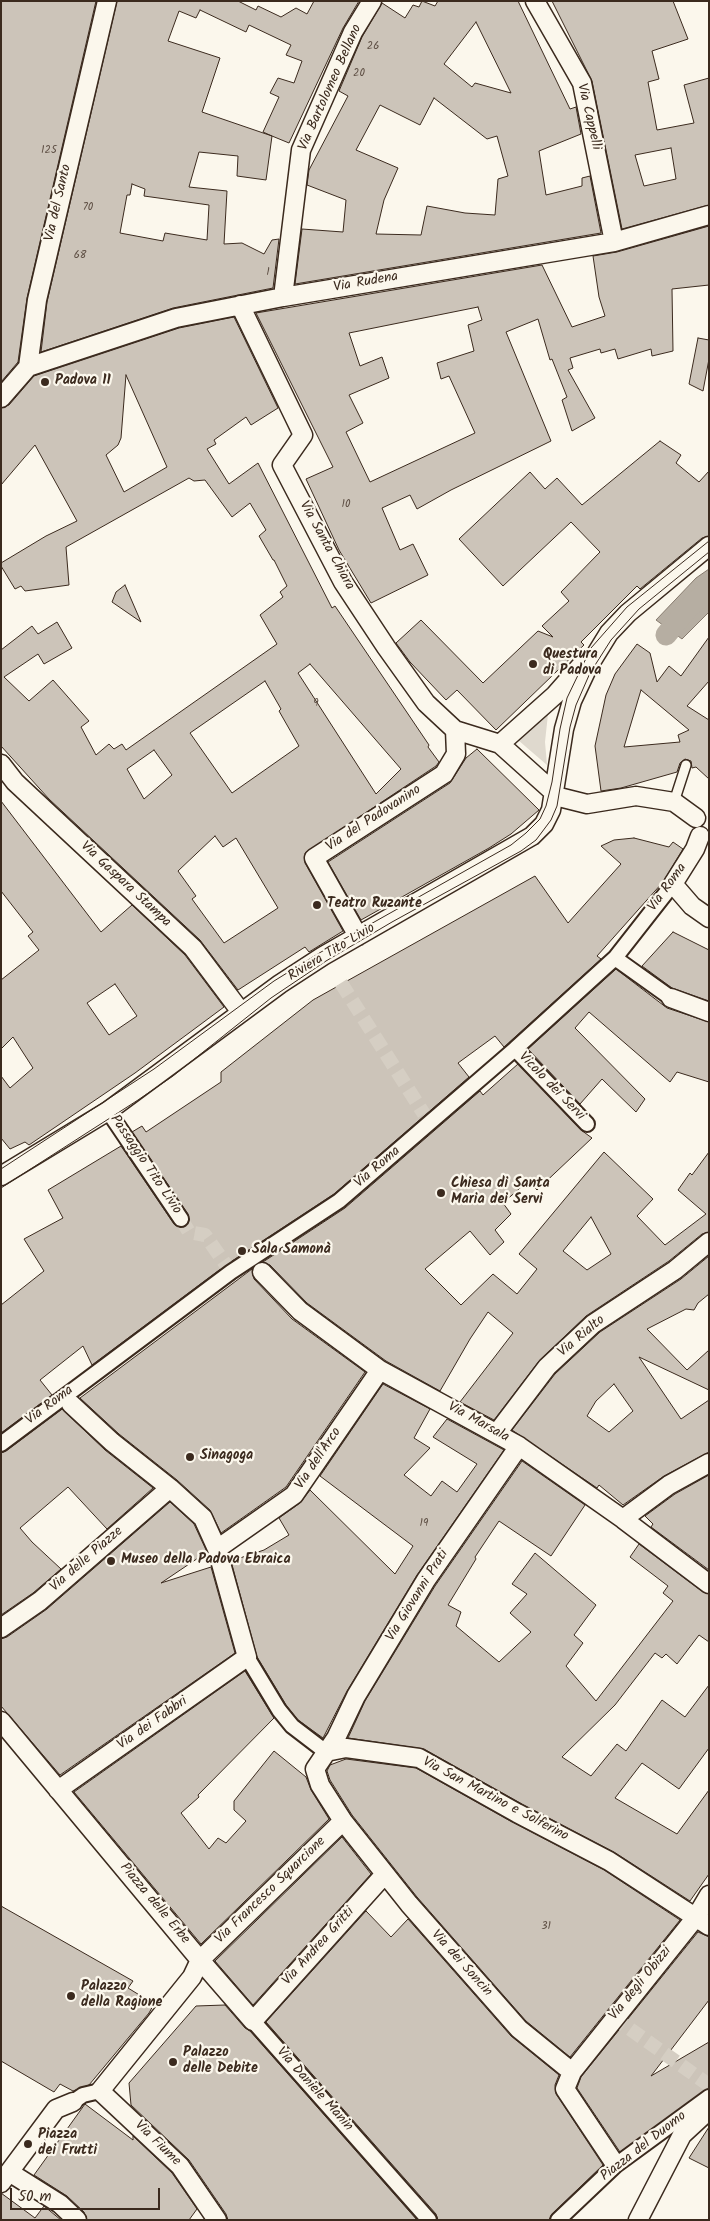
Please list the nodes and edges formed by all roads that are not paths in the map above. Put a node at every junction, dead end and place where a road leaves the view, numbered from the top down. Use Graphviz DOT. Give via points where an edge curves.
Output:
graph roads {
  1 [pos="108,1"];
  2 [pos="372,1"];
  3 [pos="535,1"];
  4 [pos="709,215"];
  5 [pos="614,242"];
  6 [pos="282,297"];
  7 [pos="240,305"];
  8 [pos="28,367"];
  9 [pos="1,398"];
  10 [pos="709,546"];
  11 [pos="609,633"];
  12 [pos="455,730"];
  13 [pos="500,744"];
  14 [pos="1,764"];
  15 [pos="686,765"];
  16 [pos="555,794"];
  17 [pos="674,802"];
  18 [pos="702,817"];
  19 [pos="705,836"];
  20 [pos="673,884"];
  21 [pos="709,918"];
  22 [pos="358,936"];
  23 [pos="615,958"];
  24 [pos="671,998"];
  25 [pos="241,1012"];
  26 [pos="709,1012"];
  27 [pos="515,1049"];
  28 [pos="108,1111"];
  29 [pos="587,1124"];
  30 [pos="1,1176"];
  31 [pos="181,1220"];
  32 [pos="709,1242"];
  33 [pos="256,1266"];
  34 [pos="380,1370"];
  35 [pos="67,1400"];
  36 [pos="497,1433"];
  37 [pos="1,1444"];
  38 [pos="519,1446"];
  39 [pos="709,1463"];
  40 [pos="170,1488"];
  41 [pos="623,1519"];
  42 [pos="217,1549"];
  43 [pos="709,1584"];
  44 [pos="1,1628"];
  45 [pos="248,1657"];
  46 [pos="1,1721"];
  47 [pos="326,1752"];
  48 [pos="58,1790"];
  49 [pos="343,1821"];
  50 [pos="385,1874"];
  51 [pos="709,1895"];
  52 [pos="702,1921"];
  53 [pos="200,1960"];
  54 [pos="253,2021"];
  55 [pos="572,2072"];
  56 [pos="100,2091"];
  57 [pos="709,2097"];
  58 [pos="73,2102"];
  59 [pos="709,2110"];
  60 [pos="615,2163"];
  61 [pos="3,2180"];
  62 [pos="77,2220"];
  63 [pos="217,2220"];
  64 [pos="429,2220"];
  65 [pos="558,2220"];
  66 [pos="638,2220"];
  1 -- 8 [label="street, Via del Santo" via="38,300"];
  2 -- 6 [label="street, Via Bartolomeo Bellano" via="353,32 301,150"];
  3 -- 5 [label="street, Via Cappelli" via="582,83"];
  4 -- 5 [label="street, Via Rudena"];
  5 -- 6 [label="street, Via Rudena"];
  6 -- 7 [label="street, Via Rudena"];
  7 -- 8 [label="street, Via Rudena" via="176,318"];
  7 -- 12 [label="street, Via Santa Chiara" via="303,435 282,465 344,582 386,647 426,703"];
  8 -- 9 [label="street"];
  10 -- 11 [label="street" via="628,613"];
  11 -- 13 [label="street" via="555,694"];
  11 -- 16 [label="street, Riviera Tito Livio" via="572,701 564,729"];
  12 -- 13 [label="street, Via Santa Chiara"];
  12 -- 22 [label="street, Via del Padovanino" via="456,754 444,774 314,858"];
  13 -- 16 [label="street"];
  14 -- 25 [label="street, Via Gaspara Stampa" via="14,782 193,948"];
  15 -- 17 [label="lane"];
  16 -- 17 [label="street" via="587,804 636,796"];
  16 -- 22 [label="street, Riviera Tito Livio" via="544,824 520,844"];
  17 -- 18 [label="street"];
  18 -- 19 [label="street" via="694,828"];
  19 -- 20 [label="street, Via Roma"];
  20 -- 21 [label="street" via="692,906"];
  20 -- 23 [label="street, Via Roma"];
  22 -- 25 [label="street, Riviera Tito Livio"];
  23 -- 24 [label="street"];
  23 -- 27 [label="street, Via Roma"];
  24 -- 26 [label="street"];
  25 -- 28 [label="street, Riviera Tito Livio"];
  27 -- 29 [label="street, Vicolo dei Servi"];
  27 -- 33 [label="street, Via Roma" via="427,1118 340,1201"];
  28 -- 30 [label="street, Riviera Tito Livio"];
  28 -- 31 [label="street, Passaggio Tito Livio"];
  32 -- 36 [label="street, Via Rialto" via="659,1282 593,1324 547,1367"];
  33 -- 34 [label="street, Via Marsala" via="300,1312"];
  33 -- 35 [label="street, Via Roma"];
  34 -- 36 [label="street, Via Marsala"];
  34 -- 42 [label="street, Via dell'Arco" via="294,1495"];
  35 -- 37 [label="street, Via Roma"];
  35 -- 40 [label="street" via="112,1442"];
  36 -- 38 [label="street, Via Marsala"];
  38 -- 41 [label="street, Via Marsala"];
  38 -- 47 [label="street, Via Giovanni Prati" via="426,1580"];
  39 -- 41 [label="street" via="669,1485"];
  40 -- 42 [label="street" via="203,1518"];
  40 -- 44 [label="street, Via delle Piazze" via="40,1601"];
  41 -- 43 [label="street, Via Marsala"];
  42 -- 45 [label="street"];
  45 -- 47 [label="street" via="292,1726"];
  45 -- 48 [label="street, Via dei Fabbri"];
  46 -- 48 [label="street, Piazza delle Erbe"];
  47 -- 49 [label="street, Via dei Soncin" via="315,1768 320,1786"];
  47 -- 52 [label="street, Via San Martino e Solferino" via="346,1748 419,1758 609,1861"];
  48 -- 53 [label="street, Piazza delle Erbe"];
  49 -- 50 [label="street, Via dei Soncin"];
  49 -- 53 [label="street, Via Francesco Squarcione"];
  50 -- 54 [label="street, Via Andrea Gritti"];
  50 -- 55 [label="street, Via dei Soncin" via="520,2029"];
  51 -- 52 [label="street, Via degli Obizzi"];
  52 -- 55 [label="street, Via degli Obizzi" via="613,2017"];
  53 -- 54 [label="street, Via Daniele Manin"];
  53 -- 56 [label="street" via="192,1977"];
  54 -- 64 [label="street, Via Daniele Manin"];
  55 -- 60 [label="street" via="565,2090"];
  56 -- 58 [label="street" via="83,2095"];
  56 -- 63 [label="street, Via Fiume" via="180,2166"];
  57 -- 60 [label="street, Piazza del Duomo"];
  58 -- 61 [label="street" via="56,2109"];
  59 -- 66 [label="street, Piazza del Duomo" via="682,2135"];
  60 -- 65 [label="street, Piazza del Duomo"];
  61 -- 62 [label="street" via="60,2204"];
}
